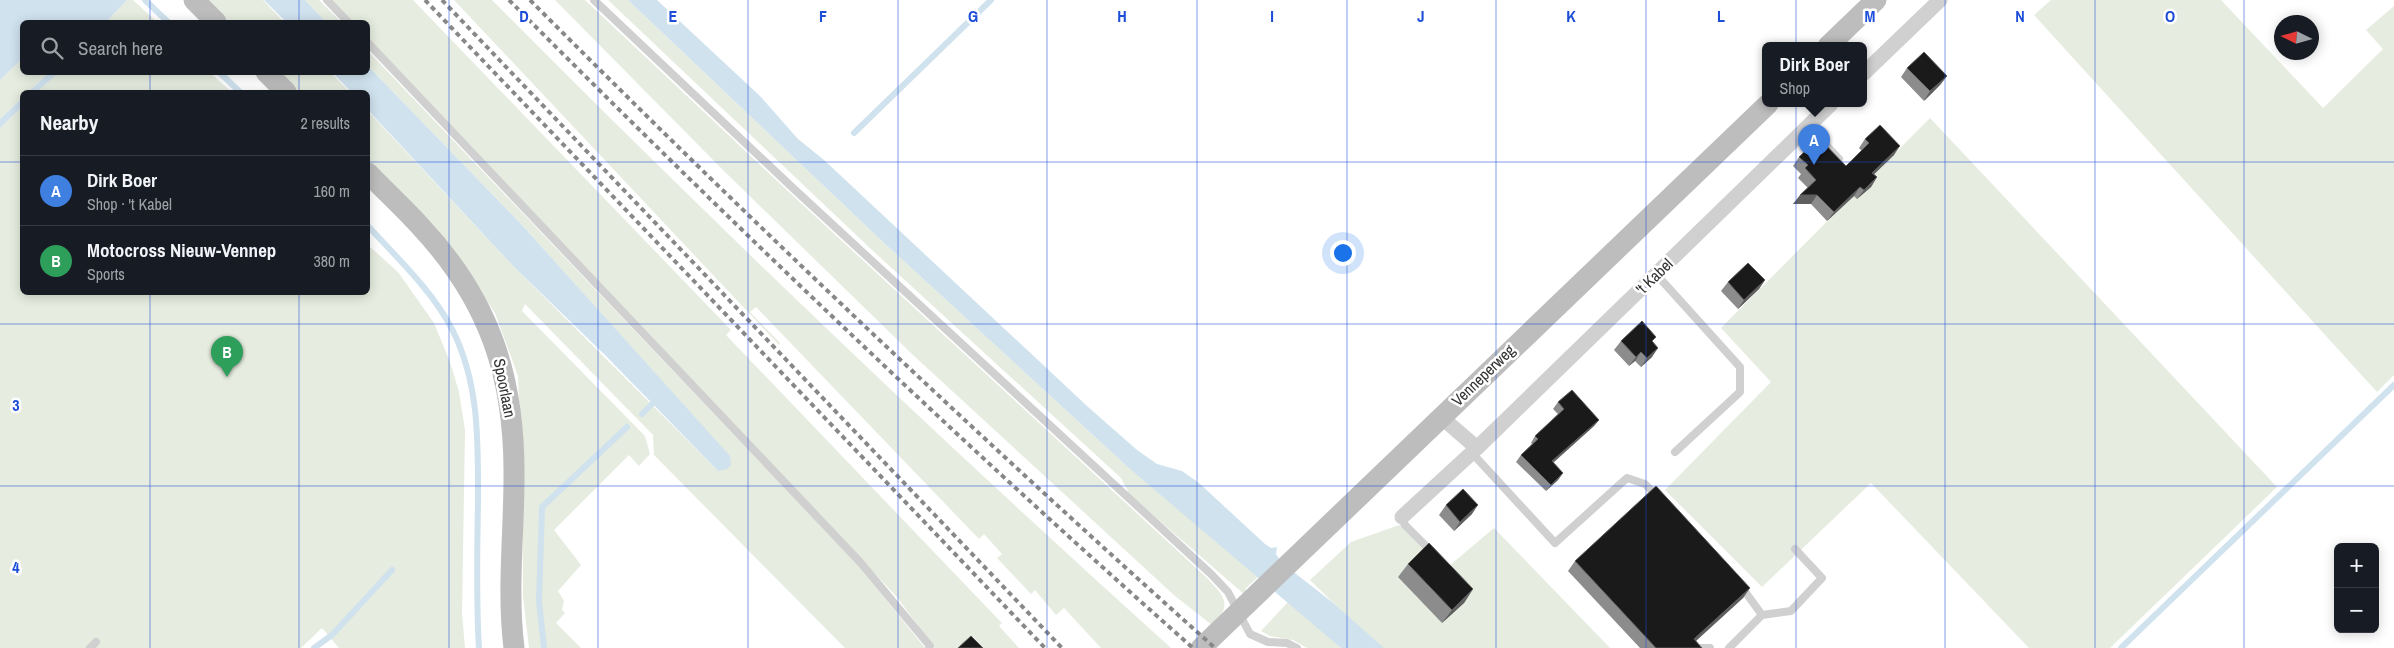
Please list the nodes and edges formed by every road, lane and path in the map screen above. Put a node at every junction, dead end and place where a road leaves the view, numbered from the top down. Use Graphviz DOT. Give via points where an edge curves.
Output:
graph roads {
  1 [pos="194,0"];
  2 [pos="327,0"];
  3 [pos="594,0"];
  4 [pos="1876,0"];
  5 [pos="1940,0"];
  6 [pos="214,20"];
  7 [pos="346,20"];
  8 [pos="1832,42"];
  9 [pos="370,45"];
  10 [pos="1867,70"];
  11 [pos="269,75"];
  12 [pos="284,90"];
  13 [pos="1765,107"];
  14 [pos="1828,107"];
  15 [pos="1808,126"];
  16 [pos="1842,162"];
  17 [pos="370,175"];
  18 [pos="1656,274"];
  19 [pos="1440,416"];
  20 [pos="1475,450"];
  21 [pos="1675,452"];
  22 [pos="1666,505"];
  23 [pos="1402,517"];
  24 [pos="1795,549"];
  25 [pos="1439,559"];
  26 [pos="1734,577"];
  27 [pos="1244,606"];
  28 [pos="1762,615"];
  29 [pos="96,642"];
  30 [pos="90,648"];
  31 [pos="514,648"];
  32 [pos="929,648"];
  33 [pos="1201,648"];
  34 [pos="1296,648"];
  35 [pos="1701,648"];
  36 [pos="1710,648"];
  37 [pos="1729,648"];
  1 -- 6 [label="main road"];
  2 -- 7 [label="lane"];
  3 -- 27 [label="lane" via="808,203"];
  4 -- 8 [label="main road"];
  5 -- 10 [label="street"];
  9 -- 32 [label="lane" via="860,562"];
  11 -- 12 [label="main road"];
  13 -- 19 [label="main road, Venneperweg"];
  14 -- 15 [label="street, 't Kabel"];
  15 -- 16 [label="lane"];
  15 -- 18 [label="street, 't Kabel"];
  17 -- 31 [label="main road, Spoorlaan" via="422,228 455,269 478,306 500,355 514,447 511,603"];
  18 -- 20 [label="street, 't Kabel"];
  18 -- 21 [label="lane" via="1740,367 1740,392"];
  19 -- 20 [label="street"];
  19 -- 27 [label="main road, Venneperweg"];
  20 -- 22 [label="lane" via="1555,543 1627,478 1645,484"];
  20 -- 23 [label="street, 't Kabel"];
  23 -- 25 [label="lane"];
  24 -- 28 [label="lane" via="1822,578 1790,611"];
  26 -- 28 [label="lane"];
  27 -- 33 [label="main road, Venneperweg"];
  27 -- 34 [label="lane" via="1250,634"];
  28 -- 37 [label="lane"];
  29 -- 30 [label="lane"];
  35 -- 36 [label="lane"];
}
